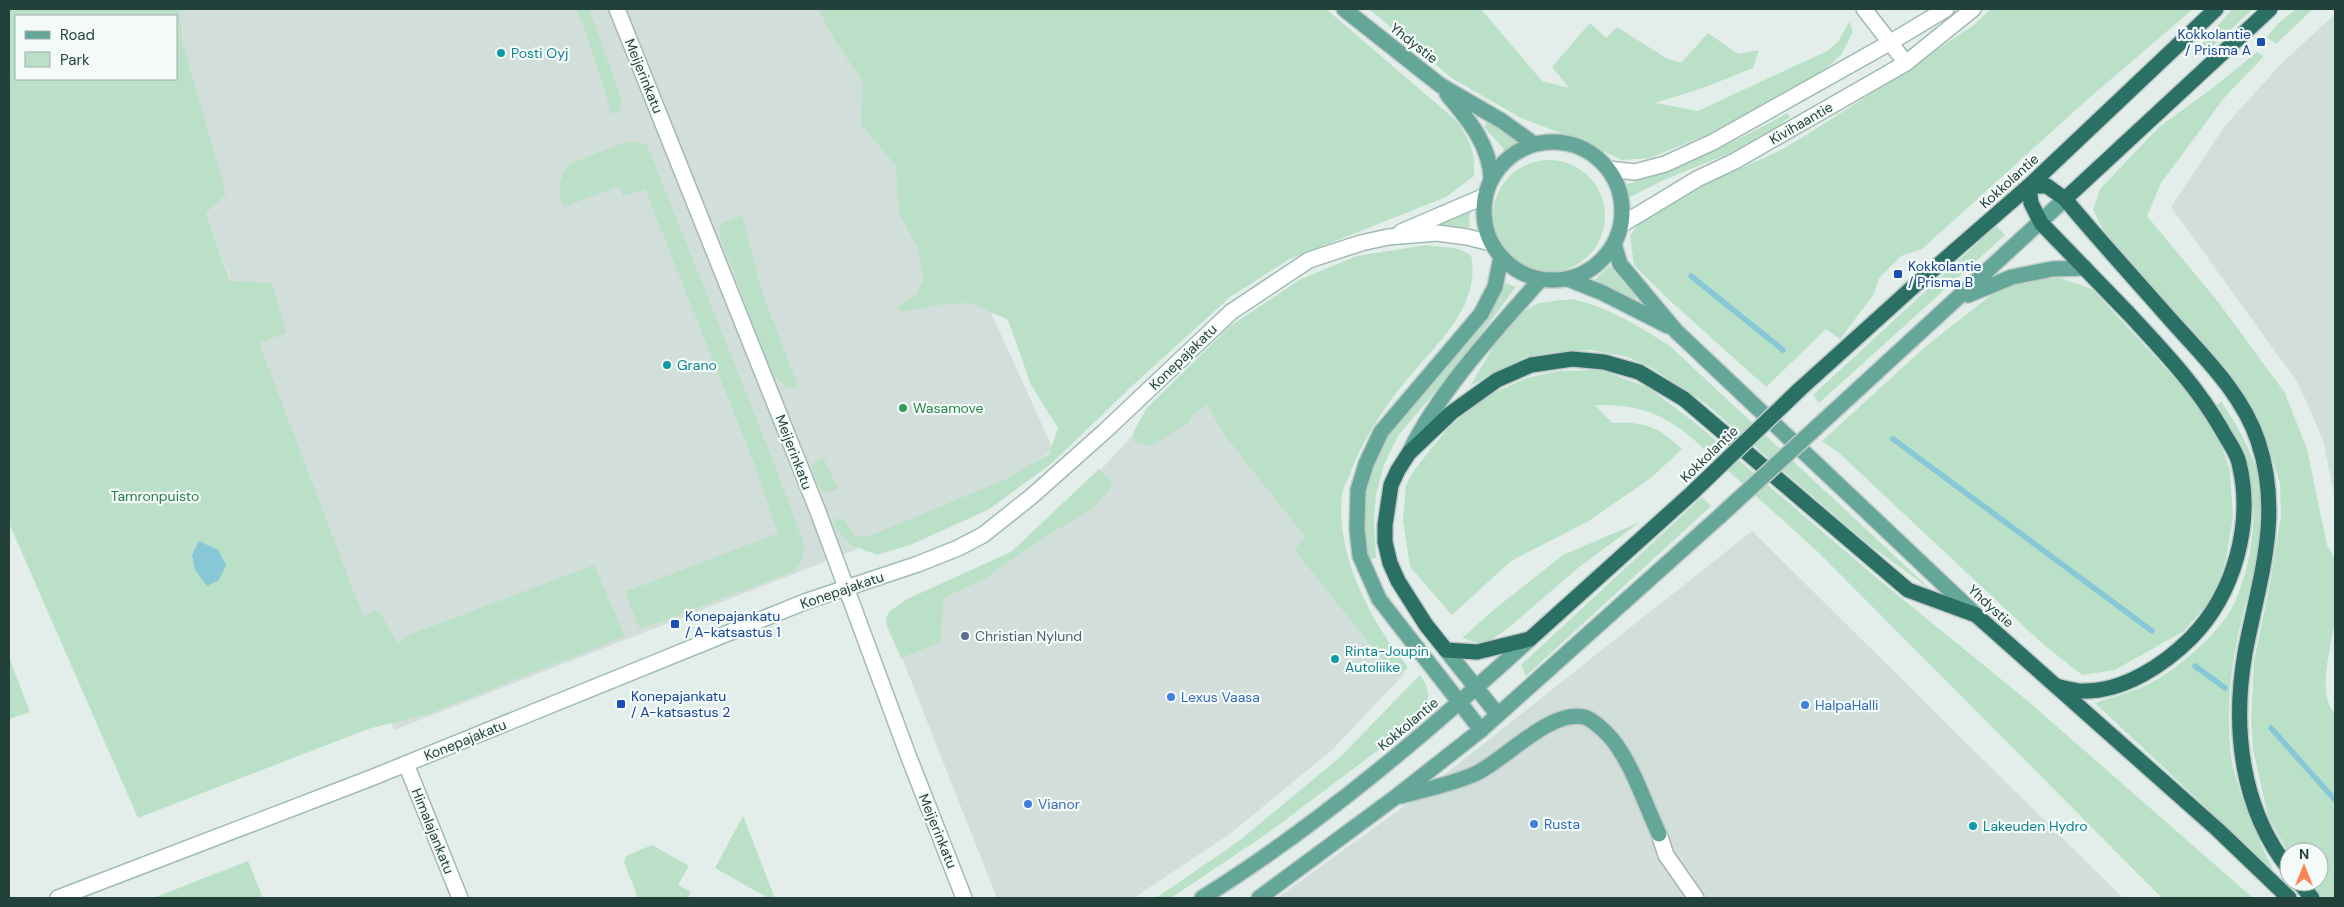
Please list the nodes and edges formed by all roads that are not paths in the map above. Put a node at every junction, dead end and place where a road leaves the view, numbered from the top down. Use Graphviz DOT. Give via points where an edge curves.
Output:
graph roads {
  1 [pos="617,9"];
  2 [pos="1344,9"];
  3 [pos="1864,9"];
  4 [pos="1946,9"];
  5 [pos="1973,9"];
  6 [pos="2216,9"];
  7 [pos="2270,9"];
  8 [pos="1891,42"];
  9 [pos="1906,63"];
  10 [pos="1440,85"];
  11 [pos="1534,144"];
  12 [pos="1608,169"];
  13 [pos="1491,180"];
  14 [pos="2029,186"];
  15 [pos="1485,196"];
  16 [pos="2065,199"];
  17 [pos="2041,223"];
  18 [pos="1621,225"];
  19 [pos="1388,237"];
  20 [pos="1491,243"];
  21 [pos="1614,244"];
  22 [pos="1501,257"];
  23 [pos="2084,268"];
  24 [pos="1568,279"];
  25 [pos="1540,280"];
  26 [pos="1958,300"];
  27 [pos="1676,331"];
  28 [pos="1409,453"];
  29 [pos="846,588"];
  30 [pos="1976,615"];
  31 [pos="1530,639"];
  32 [pos="1446,650"];
  33 [pos="2056,686"];
  34 [pos="1476,687"];
  35 [pos="1458,703"];
  36 [pos="1498,715"];
  37 [pos="1481,730"];
  38 [pos="406,764"];
  39 [pos="1397,796"];
  40 [pos="1659,834"];
  41 [pos="2279,857"];
  42 [pos="58,898"];
  43 [pos="460,898"];
  44 [pos="964,898"];
  45 [pos="1202,898"];
  46 [pos="1259,898"];
  47 [pos="1696,898"];
  48 [pos="2288,898"];
  1 -- 29 [label="street, Meijerinkatu"];
  2 -- 10 [label="main road, Yhdystie"];
  3 -- 8 [label="street"];
  4 -- 8 [label="street, Kivihaantie"];
  5 -- 9 [label="street, Kivihaantie"];
  6 -- 14 [label="highway, Kokkolantie"];
  7 -- 16 [label="highway"];
  8 -- 9 [label="street"];
  8 -- 12 [label="street, Kivihaantie" via="1713,142 1665,164 1634,172"];
  9 -- 18 [label="street, Kivihaantie"];
  10 -- 11 [label="main road, Yhdystie"];
  10 -- 13 [label="main road, Yhdystie" via="1481,140 1491,165"];
  11 -- 12 [label="main road" via="1567,143 1583,148"];
  11 -- 13 [label="main road" via="1508,158"];
  12 -- 18 [label="main road" via="1618,186"];
  13 -- 15 [label="main road"];
  14 -- 16 [label="highway" via="2047,186"];
  14 -- 17 [label="highway" via="2030,202"];
  14 -- 31 [label="highway, Kokkolantie, bridge" via="1799,390 1692,493"];
  15 -- 19 [label="street, Konepajakatu"];
  15 -- 20 [label="main road" via="1485,228"];
  16 -- 17 [label="main road"];
  16 -- 41 [label="highway" via="2237,397 2258,440 2270,510 2267,550 2245,656 2240,731 2252,804"];
  17 -- 23 [label="highway"];
  17 -- 26 [label="main road"];
  18 -- 21 [label="main road"];
  19 -- 20 [label="street, Konepajakatu" via="1437,233"];
  19 -- 29 [label="street, Konepajakatu" via="1309,260 1231,312 1105,432 983,535 918,564"];
  20 -- 22 [label="main road"];
  21 -- 24 [label="main road" via="1592,269"];
  21 -- 27 [label="main road, Yhdystie" via="1620,264"];
  22 -- 25 [label="main road" via="1518,272"];
  22 -- 35 [label="main road" via="1495,287 1480,314 1382,432 1366,464 1358,490 1360,556 1369,580 1379,600"];
  23 -- 26 [label="main road" via="2052,269 2012,277"];
  23 -- 33 [label="highway" via="2174,360 2204,399 2239,462 2243,515 2238,552 2223,596 2207,621 2184,644 2141,675 2117,685 2084,692"];
  24 -- 25 [label="main road"];
  24 -- 27 [label="main road, Yhdystie" via="1603,293"];
  25 -- 28 [label="main road" via="1424,422"];
  26 -- 36 [label="main road, bridge"];
  27 -- 30 [label="main road, Yhdystie"];
  28 -- 30 [label="highway" via="1451,413 1497,380 1532,365 1572,359 1604,362 1639,372 1684,399 1908,590"];
  28 -- 32 [label="highway" via="1391,484 1385,542 1398,581"];
  29 -- 38 [label="street, Konepajakatu"];
  29 -- 44 [label="street, Meijerinkatu"];
  30 -- 33 [label="highway, Yhdystie"];
  31 -- 32 [label="highway" via="1476,652"];
  31 -- 34 [label="main road, Kokkolantie"];
  32 -- 34 [label="main road"];
  33 -- 48 [label="highway, Yhdystie" via="2218,830"];
  34 -- 35 [label="main road, Kokkolantie"];
  34 -- 36 [label="main road"];
  35 -- 37 [label="main road"];
  35 -- 45 [label="main road, Kokkolantie" via="1308,824 1238,876"];
  36 -- 37 [label="main road"];
  37 -- 39 [label="main road"];
  38 -- 42 [label="street, Konepajakatu"];
  38 -- 43 [label="street, Himalajankatu"];
  39 -- 40 [label="main road" via="1450,784 1479,772 1554,721 1585,717 1611,738 1626,762"];
  39 -- 46 [label="main road"];
  40 -- 47 [label="street" via="1666,855"];
}
